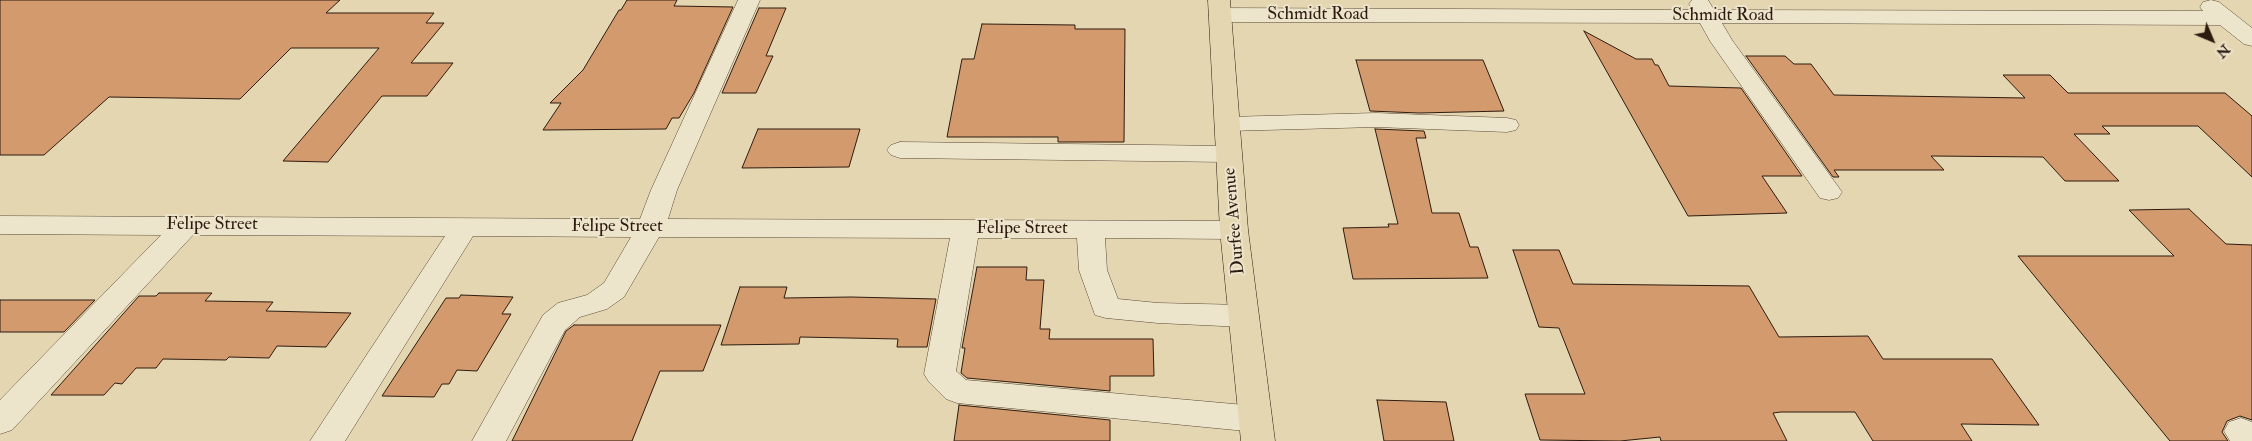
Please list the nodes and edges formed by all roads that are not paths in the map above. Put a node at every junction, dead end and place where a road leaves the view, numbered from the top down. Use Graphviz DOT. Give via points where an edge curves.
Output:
graph roads {
  1 [pos="749,0"];
  2 [pos="2202,0"];
  3 [pos="1219,7"];
  4 [pos="1703,8"];
  5 [pos="2225,18"];
  6 [pos="2252,39"];
  7 [pos="1227,124"];
  8 [pos="1506,125"];
  9 [pos="900,150"];
  10 [pos="1229,154"];
  11 [pos="1829,192"];
  12 [pos="0,225"];
  13 [pos="186,225"];
  14 [pos="465,226"];
  15 [pos="652,227"];
  16 [pos="966,229"];
  17 [pos="1090,229"];
  18 [pos="1234,230"];
  19 [pos="1244,316"];
  20 [pos="0,421"];
  21 [pos="1257,430"];
  22 [pos="327,441"];
  23 [pos="489,441"];
  1 -- 15 [label="street" via="664,190"];
  2 -- 5 [label="street"];
  3 -- 4 [label="street, Schmidt Road"];
  3 -- 7 [label="main road, Durfee Avenue"];
  4 -- 5 [label="street, Schmidt Road"];
  4 -- 11 [label="street" via="1721,40"];
  5 -- 6 [label="street"];
  7 -- 8 [label="street" via="1376,120"];
  7 -- 10 [label="main road, Durfee Avenue"];
  9 -- 10 [label="street"];
  10 -- 18 [label="main road, Durfee Avenue"];
  12 -- 13 [label="street, Felipe Street"];
  13 -- 14 [label="street, Felipe Street"];
  13 -- 20 [label="street"];
  14 -- 15 [label="street, Felipe Street"];
  14 -- 22 [label="street"];
  15 -- 16 [label="street, Felipe Street"];
  15 -- 23 [label="street" via="614,290 597,302 569,310 554,323"];
  16 -- 17 [label="street, Felipe Street"];
  16 -- 21 [label="street" via="940,374 957,391"];
  17 -- 18 [label="street, Felipe Street"];
  17 -- 19 [label="street" via="1093,270 1106,308"];
  18 -- 19 [label="main road, Durfee Avenue"];
  19 -- 21 [label="main road, Durfee Avenue"];
}
